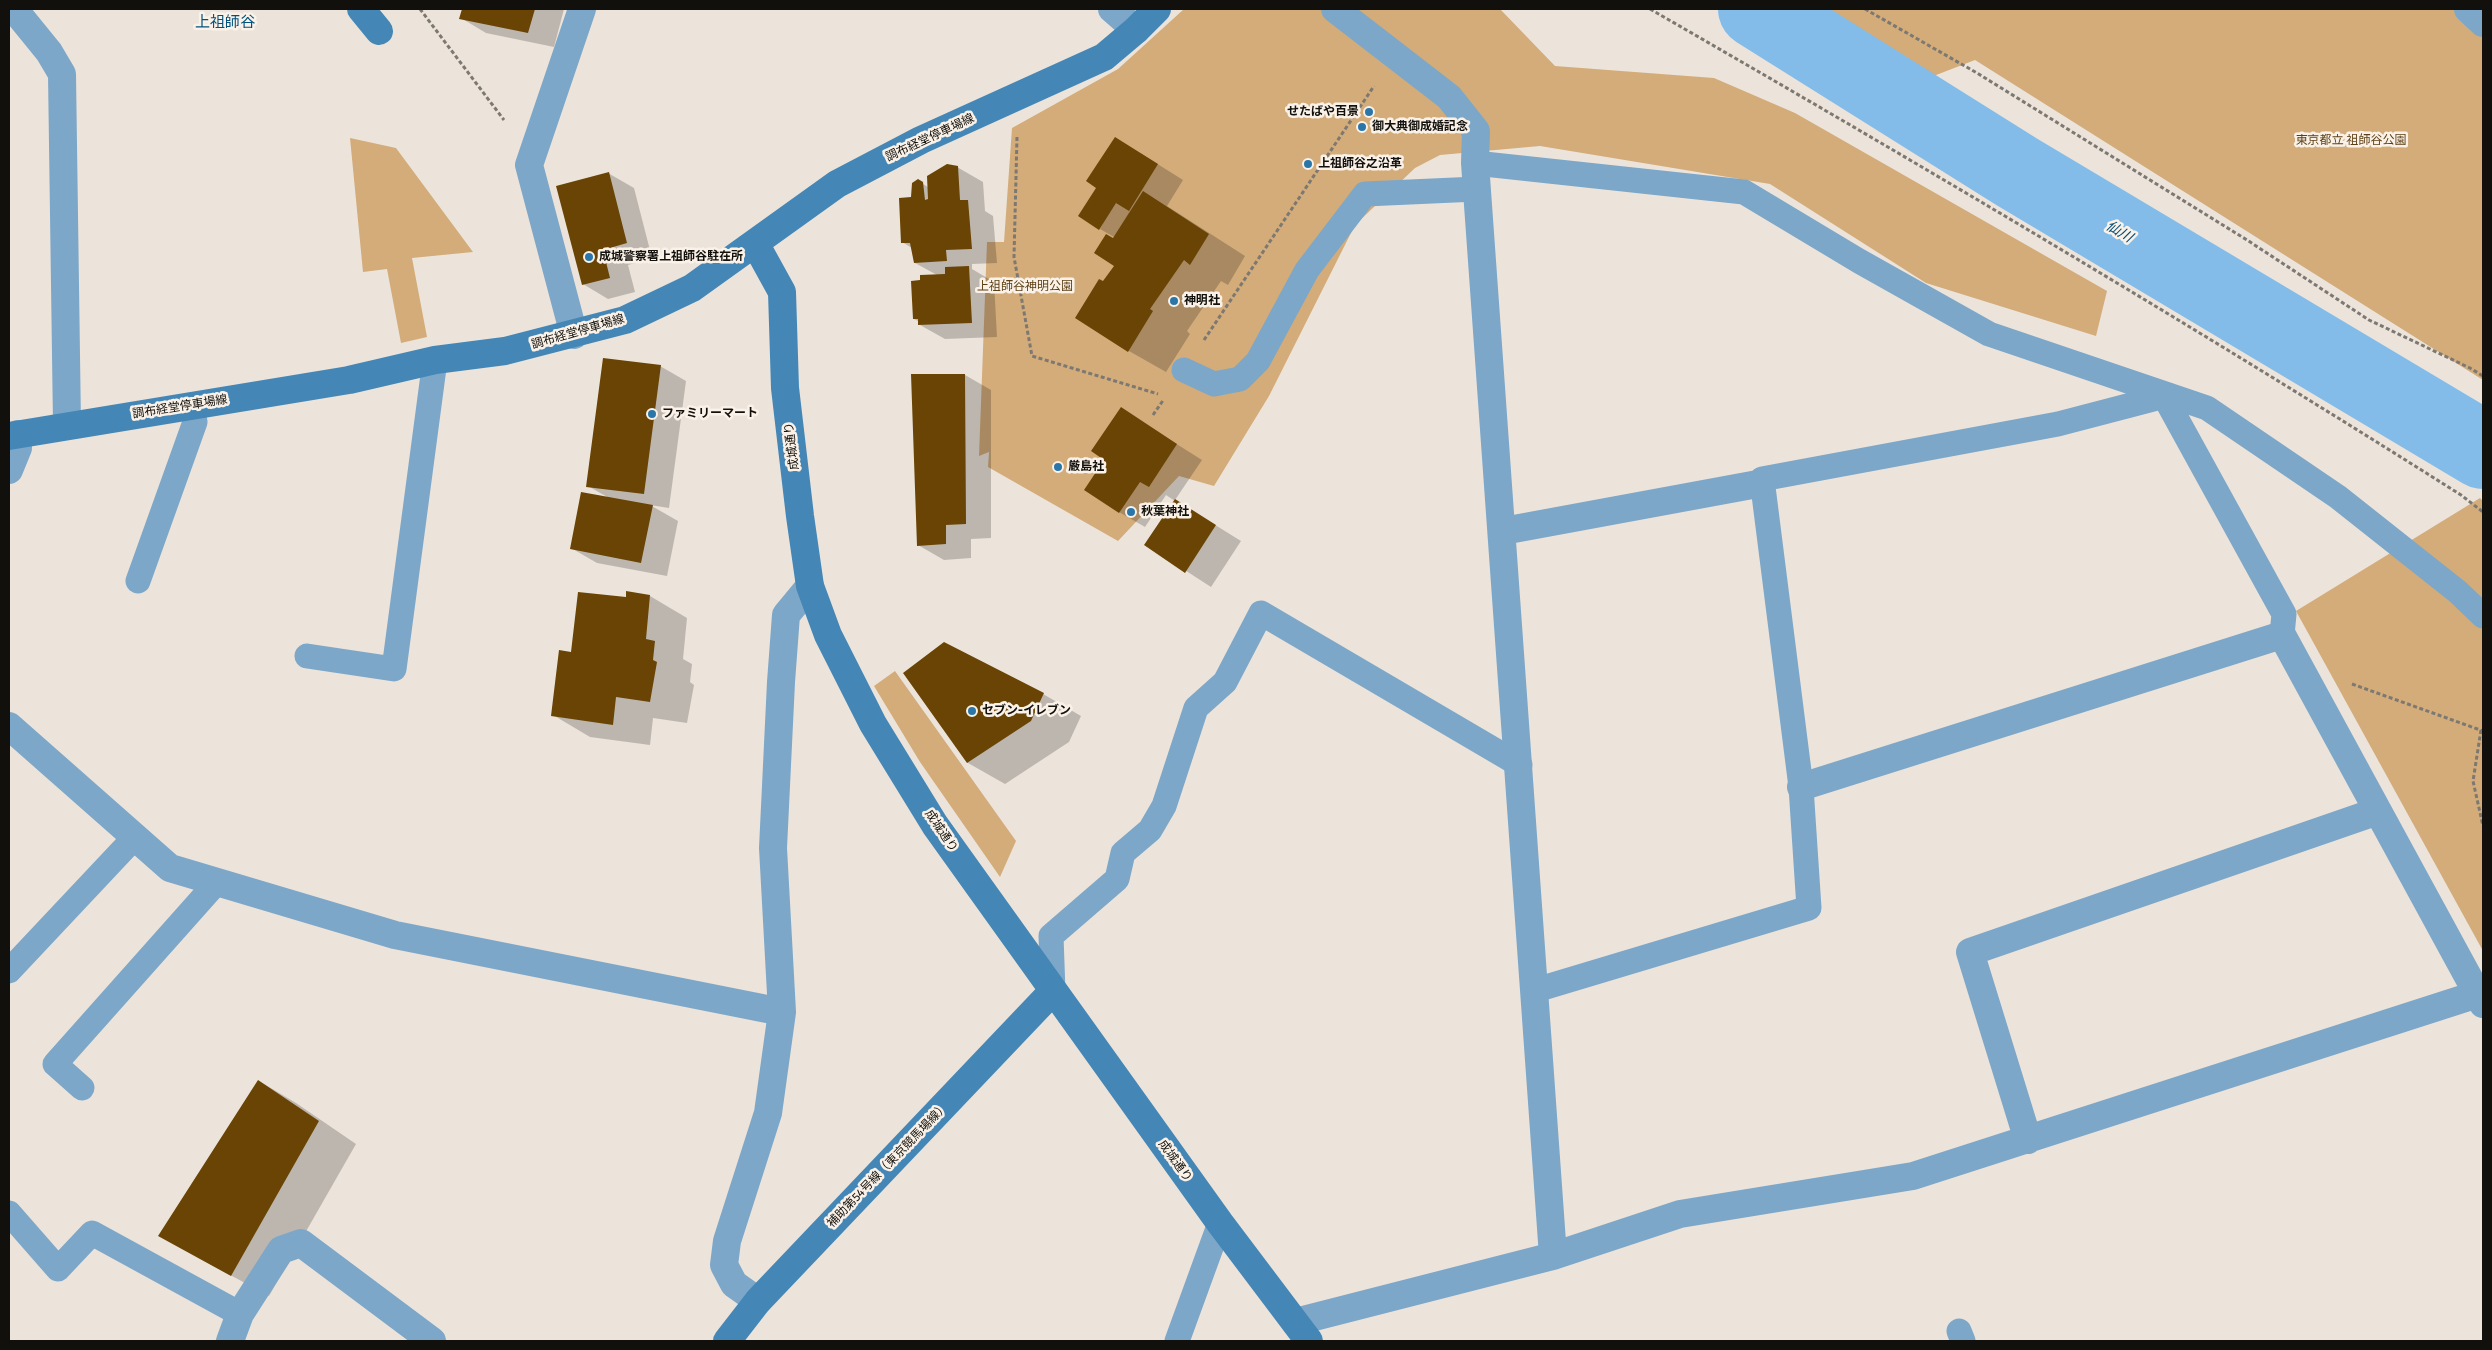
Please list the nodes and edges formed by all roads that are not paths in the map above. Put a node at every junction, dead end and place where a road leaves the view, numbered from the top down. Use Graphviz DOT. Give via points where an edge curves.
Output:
graph roads {
  1 [pos="14,9"];
  2 [pos="361,9"];
  3 [pos="582,9"];
  4 [pos="1112,9"];
  5 [pos="1157,9"];
  6 [pos="1335,9"];
  7 [pos="2468,9"];
  8 [pos="2483,22"];
  9 [pos="1136,30"];
  10 [pos="379,31"];
  11 [pos="1476,176"];
  12 [pos="756,243"];
  13 [pos="574,335"];
  14 [pos="435,360"];
  15 [pos="1184,370"];
  16 [pos="2169,395"];
  17 [pos="192,405"];
  18 [pos="67,425"];
  19 [pos="13,435"];
  20 [pos="9,470"];
  21 [pos="1762,483"];
  22 [pos="1503,531"];
  23 [pos="138,581"];
  24 [pos="810,586"];
  25 [pos="2483,616"];
  26 [pos="2282,635"];
  27 [pos="307,656"];
  28 [pos="9,726"];
  29 [pos="1520,765"];
  30 [pos="1801,787"];
  31 [pos="2378,811"];
  32 [pos="135,837"];
  33 [pos="216,882"];
  34 [pos="10,971"];
  35 [pos="1536,990"];
  36 [pos="1053,991"];
  37 [pos="2481,999"];
  38 [pos="782,1012"];
  39 [pos="82,1088"];
  40 [pos="2028,1140"];
  41 [pos="9,1212"];
  42 [pos="1220,1223"];
  43 [pos="1554,1256"];
  44 [pos="758,1301"];
  45 [pos="240,1314"];
  46 [pos="1302,1332"];
  47 [pos="230,1341"];
  48 [pos="432,1341"];
  49 [pos="727,1341"];
  50 [pos="1177,1341"];
  1 -- 18 [label="street" via="50,52 62,74"];
  2 -- 10 [label="street"];
  3 -- 13 [label="street" via="529,164"];
  4 -- 9 [label="street"];
  5 -- 9 [label="street, 調布経堂停車場線"];
  6 -- 11 [label="street" via="1449,97 1476,131"];
  7 -- 8 [label="street"];
  9 -- 12 [label="street, 調布経堂停車場線" via="1104,57 921,140 838,184"];
  11 -- 15 [label="lane" via="1365,194 1308,270 1258,361 1240,379 1214,384"];
  11 -- 16 [label="lane" via="1744,192 1989,334"];
  11 -- 22 [label="street"];
  12 -- 13 [label="street, 調布経堂停車場線" via="692,288 625,320"];
  12 -- 24 [label="street, 成城通り" via="782,292 785,388"];
  13 -- 14 [label="street, 調布経堂停車場線" via="506,352"];
  14 -- 17 [label="street, 調布経堂停車場線" via="350,380"];
  14 -- 27 [label="lane" via="394,669"];
  16 -- 21 [label="lane" via="2058,424 1762,479"];
  16 -- 25 [label="lane" via="2207,408 2338,497 2458,592"];
  16 -- 26 [label="lane" via="2169,405 2284,614"];
  17 -- 18 [label="street, 調布経堂停車場線"];
  17 -- 23 [label="lane" via="195,422"];
  18 -- 19 [label="street, 調布経堂停車場線"];
  19 -- 20 [label="street" via="18,448"];
  21 -- 22 [label="street"];
  21 -- 30 [label="lane"];
  22 -- 29 [label="street"];
  24 -- 36 [label="street, 成城通り" via="828,635 874,724 935,825"];
  24 -- 38 [label="street" via="786,615 781,682 774,848"];
  26 -- 30 [label="street"];
  26 -- 31 [label="street"];
  28 -- 32 [label="street"];
  29 -- 35 [label="street"];
  29 -- 36 [label="lane" via="1261,613 1225,682 1196,708 1164,806 1150,830 1123,853 1117,879 1051,936"];
  30 -- 35 [label="lane" via="1809,908"];
  31 -- 37 [label="street"];
  31 -- 40 [label="street" via="1970,952"];
  32 -- 33 [label="street" via="170,868"];
  32 -- 34 [label="lane"];
  33 -- 38 [label="street" via="395,935"];
  33 -- 39 [label="lane" via="55,1064"];
  35 -- 43 [label="street"];
  36 -- 42 [label="street, 成城通り"];
  36 -- 44 [label="street, 補助第54号線（東京競馬場線）"];
  37 -- 40 [label="street"];
  38 -- 44 [label="street" via="768,1114 727,1241 724,1265 734,1284"];
  40 -- 43 [label="street" via="1913,1176 1680,1214"];
  41 -- 45 [label="lane" via="58,1269 92,1233"];
  42 -- 46 [label="street, 成城通り"];
  42 -- 50 [label="lane"];
  43 -- 46 [label="street"];
  44 -- 49 [label="street, 補助第54号線（東京競馬場線）"];
  45 -- 47 [label="street"];
  45 -- 48 [label="street" via="281,1250 301,1243"];
}
